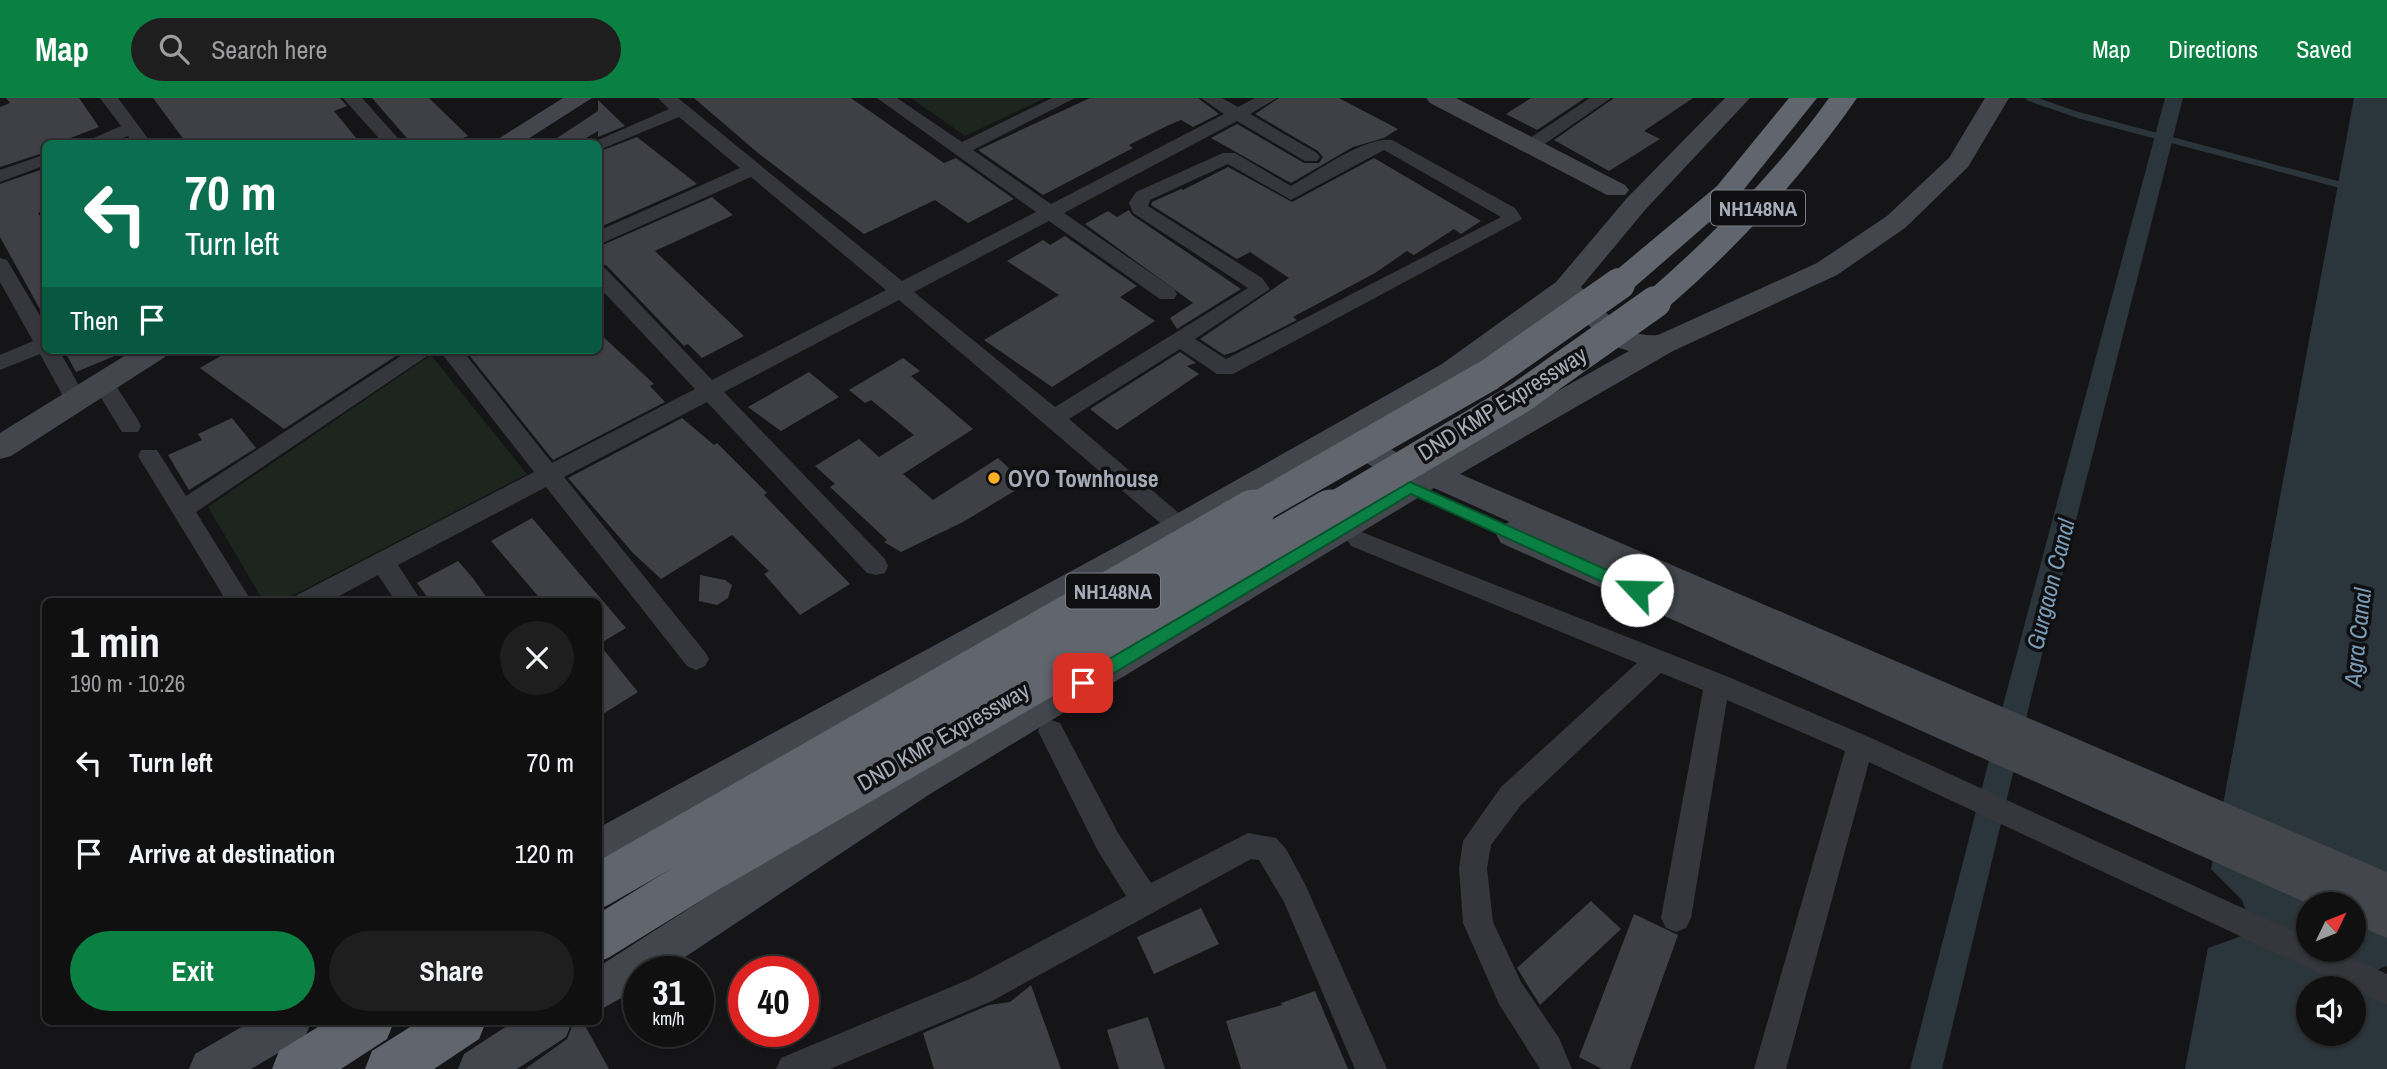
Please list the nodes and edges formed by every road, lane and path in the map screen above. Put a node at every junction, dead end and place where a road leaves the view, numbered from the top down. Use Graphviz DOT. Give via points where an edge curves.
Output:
graph roads {
  1 [pos="352,98"];
  2 [pos="580,98"];
  3 [pos="1066,98"];
  4 [pos="1210,98"];
  5 [pos="1268,98"];
  6 [pos="1438,98"];
  7 [pos="1738,98"];
  8 [pos="1803,98"];
  9 [pos="1843,98"];
  10 [pos="1997,98"];
  11 [pos="890,99"];
  12 [pos="118,100"];
  13 [pos="1589,101"];
  14 [pos="674,104"];
  15 [pos="1238,115"];
  16 [pos="132,128"];
  17 [pos="100,140"];
  18 [pos="140,140"];
  19 [pos="390,140"];
  20 [pos="509,140"];
  21 [pos="602,142"];
  22 [pos="1530,146"];
  23 [pos="960,150"];
  24 [pos="1311,157"];
  25 [pos="42,160"];
  26 [pos="752,169"];
  27 [pos="0,176"];
  28 [pos="1616,190"];
  29 [pos="1050,213"];
  30 [pos="602,237"];
  31 [pos="0,264"];
  32 [pos="602,277"];
  33 [pos="1566,288"];
  34 [pos="899,292"];
  35 [pos="1167,294"];
  36 [pos="42,339"];
  37 [pos="1181,340"];
  38 [pos="1663,344"];
  39 [pos="42,345"];
  40 [pos="50,354"];
  41 [pos="149,354"];
  42 [pos="419,354"];
  43 [pos="453,354"];
  44 [pos="0,363"];
  45 [pos="103,383"];
  46 [pos="709,391"];
  47 [pos="76,400"];
  48 [pos="1054,418"];
  49 [pos="130,426"];
  50 [pos="1343,435"];
  51 [pos="0,448"];
  52 [pos="149,456"];
  53 [pos="550,475"];
  54 [pos="1417,479"];
  55 [pos="182,510"];
  56 [pos="1180,527"];
  57 [pos="1359,540"];
  58 [pos="382,562"];
  59 [pos="876,566"];
  60 [pos="237,598"];
  61 [pos="314,598"];
  62 [pos="407,598"];
  63 [pos="696,659"];
  64 [pos="1657,662"];
  65 [pos="1717,684"];
  66 [pos="1051,731"];
  67 [pos="1860,745"];
  68 [pos="2201,823"];
  69 [pos="602,846"];
  70 [pos="602,884"];
  71 [pos="2387,891"];
  72 [pos="1146,902"];
  73 [pos="1676,918"];
  74 [pos="2387,919"];
  75 [pos="602,937"];
  76 [pos="602,988"];
  77 [pos="2387,990"];
  78 [pos="285,1025"];
  79 [pos="365,1025"];
  80 [pos="457,1025"];
  81 [pos="546,1025"];
  82 [pos="210,1069"];
  83 [pos="297,1069"];
  84 [pos="390,1069"];
  85 [pos="479,1069"];
  86 [pos="792,1069"];
  87 [pos="1371,1069"];
  88 [pos="1556,1069"];
  89 [pos="1770,1069"];
  1 -- 19 [label="street"];
  2 -- 20 [label="street"];
  3 -- 23 [label="street"];
  4 -- 15 [label="street"];
  5 -- 15 [label="street"];
  6 -- 22 [label="street"];
  7 -- 33 [label="street" via="1636,204"];
  8 -- 70 [label="highway, DND KMP Expressway / NH148NA, bridge" via="1727,192 1681,234 1619,284 1489,375"];
  9 -- 75 [label="highway, DND KMP Expressway / NH148NA, bridge" via="1763,203 1718,249 1655,302 1521,397"];
  10 -- 38 [label="street" via="1959,162 1896,222 1827,269"];
  11 -- 23 [label="street"];
  12 -- 16 [label="street"];
  13 -- 22 [label="street"];
  14 -- 21 [label="street"];
  14 -- 26 [label="street"];
  15 -- 24 [label="street"];
  15 -- 29 [label="street"];
  16 -- 17 [label="street"];
  16 -- 18 [label="street"];
  22 -- 28 [label="street"];
  23 -- 29 [label="street"];
  25 -- 27 [label="street"];
  26 -- 30 [label="street"];
  26 -- 34 [label="street"];
  29 -- 34 [label="street"];
  29 -- 35 [label="street"];
  31 -- 36 [label="street"];
  32 -- 46 [label="street"];
  33 -- 38 [label="street" via="1619,338 1646,346"];
  33 -- 50 [label="street" via="1452,372"];
  34 -- 46 [label="street"];
  34 -- 48 [label="street"];
  37 -- 37 [label="street" via="1260,289 1140,209 1138,203 1143,196 1223,158 1237,160 1291,194 1370,149 1392,145 1508,212 1512,219 1224,369"];
  37 -- 48 [label="street"];
  38 -- 54 [label="street"];
  39 -- 44 [label="street"];
  40 -- 47 [label="street"];
  41 -- 45 [label="street"];
  42 -- 55 [label="street"];
  43 -- 53 [label="street"];
  45 -- 47 [label="street"];
  45 -- 49 [label="street"];
  46 -- 53 [label="street"];
  46 -- 59 [label="street"];
  47 -- 51 [label="street"];
  48 -- 56 [label="street"];
  50 -- 54 [label="street"];
  50 -- 56 [label="street"];
  52 -- 55 [label="street"];
  53 -- 58 [label="street"];
  53 -- 63 [label="street"];
  54 -- 68 [label="street"];
  54 -- 76 [label="street" via="917,782"];
  55 -- 60 [label="street"];
  56 -- 69 [label="street"];
  57 -- 64 [label="street"];
  58 -- 61 [label="street"];
  58 -- 62 [label="street"];
  64 -- 65 [label="street"];
  64 -- 88 [label="street" via="1511,796 1478,841 1473,868 1478,922 1510,993 1548,1049"];
  65 -- 67 [label="street"];
  65 -- 73 [label="street"];
  66 -- 72 [label="street" via="1108,842"];
  67 -- 77 [label="street"];
  67 -- 89 [label="street"];
  68 -- 71 [label="street"];
  68 -- 74 [label="street"];
  72 -- 86 [label="street" via="981,990"];
  72 -- 87 [label="street" via="1248,846 1266,847 1295,894"];
  78 -- 82 [label="street"];
  79 -- 83 [label="highway"];
  80 -- 84 [label="highway"];
  81 -- 85 [label="street"];
}
